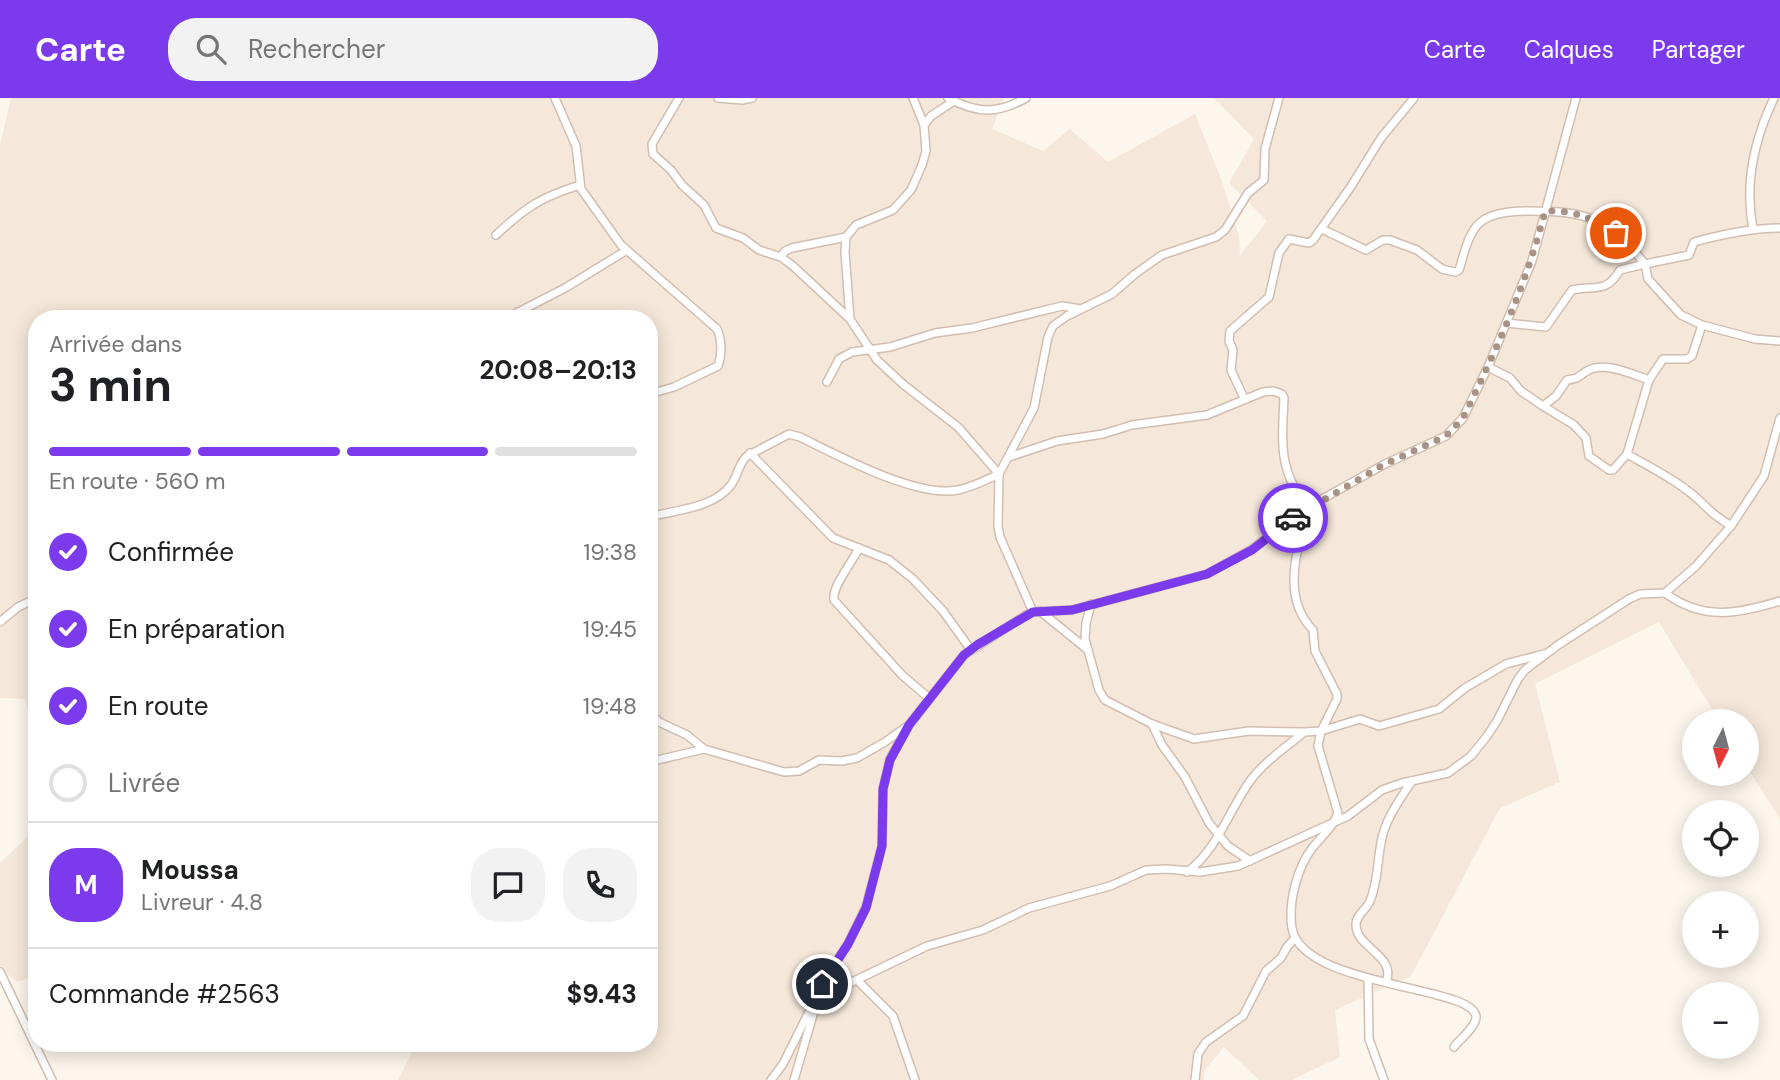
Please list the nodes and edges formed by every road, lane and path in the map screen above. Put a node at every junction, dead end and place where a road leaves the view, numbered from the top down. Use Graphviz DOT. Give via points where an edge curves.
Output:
graph roads {
  1 [pos="555,98"];
  2 [pos="679,98"];
  3 [pos="718,98"];
  4 [pos="751,98"];
  5 [pos="913,98"];
  6 [pos="1026,98"];
  7 [pos="1279,98"];
  8 [pos="1414,98"];
  9 [pos="1576,98"];
  10 [pos="1774,98"];
  11 [pos="951,99"];
  12 [pos="924,125"];
  13 [pos="580,185"];
  14 [pos="1545,211"];
  15 [pos="1780,228"];
  16 [pos="1322,229"];
  17 [pos="1754,229"];
  18 [pos="496,235"];
  19 [pos="846,237"];
  20 [pos="627,250"];
  21 [pos="781,257"];
  22 [pos="1645,264"];
  23 [pos="1081,309"];
  24 [pos="522,310"];
  25 [pos="850,320"];
  26 [pos="1506,323"];
  27 [pos="1702,325"];
  28 [pos="1780,341"];
  29 [pos="869,349"];
  30 [pos="1488,367"];
  31 [pos="1649,380"];
  32 [pos="827,382"];
  33 [pos="658,391"];
  34 [pos="1244,398"];
  35 [pos="1543,405"];
  36 [pos="1780,418"];
  37 [pos="750,453"];
  38 [pos="1627,454"];
  39 [pos="1009,457"];
  40 [pos="999,474"];
  41 [pos="1308,508"];
  42 [pos="658,515"];
  43 [pos="1731,526"];
  44 [pos="859,548"];
  45 [pos="1665,593"];
  46 [pos="1780,601"];
  47 [pos="28,602"];
  48 [pos="1091,604"];
  49 [pos="1037,612"];
  50 [pos="0,622"];
  51 [pos="971,650"];
  52 [pos="1088,650"];
  53 [pos="1547,653"];
  54 [pos="929,698"];
  55 [pos="658,721"];
  56 [pos="1152,724"];
  57 [pos="909,725"];
  58 [pos="1321,730"];
  59 [pos="1304,732"];
  60 [pos="704,748"];
  61 [pos="658,760"];
  62 [pos="1412,780"];
  63 [pos="1334,822"];
  64 [pos="1219,835"];
  65 [pos="1250,861"];
  66 [pos="1187,872"];
  67 [pos="1295,939"];
  68 [pos="0,972"];
  69 [pos="1368,978"];
  70 [pos="858,980"];
  71 [pos="1386,982"];
  72 [pos="814,1008"];
  73 [pos="28,1030"];
  74 [pos="1454,1047"];
  75 [pos="39,1052"];
  76 [pos="52,1080"];
  77 [pos="771,1080"];
  78 [pos="794,1080"];
  79 [pos="915,1080"];
  80 [pos="1195,1080"];
  81 [pos="1384,1080"];
  1 -- 13 [label="street" via="576,146"];
  2 -- 21 [label="street" via="652,144 653,154 704,205 716,228"];
  3 -- 4 [label="street"];
  5 -- 12 [label="street"];
  6 -- 11 [label="street" via="995,111"];
  7 -- 23 [label="street" via="1265,149 1263,183 1248,193 1224,230 1212,239 1162,255 1112,293"];
  8 -- 16 [label="street" via="1376,145"];
  9 -- 14 [label="street"];
  10 -- 17 [label="street" via="1754,147 1749,200"];
  11 -- 12 [label="street"];
  12 -- 19 [label="street" via="926,151 911,190 893,209 856,225"];
  13 -- 18 [label="street" via="538,200"];
  13 -- 20 [label="street"];
  14 -- 16 [label="street" via="1508,212 1482,221 1455,272 1443,270 1418,250 1390,240 1366,250"];
  14 -- 22 [label="street" via="1574,212 1591,219 1623,238"];
  14 -- 26 [label="street" via="1532,261"];
  15 -- 17 [label="street"];
  16 -- 34 [label="street" via="1311,242 1289,239 1279,253 1269,298 1230,331 1231,370"];
  17 -- 22 [label="street" via="1694,242 1689,255"];
  19 -- 21 [label="street" via="788,249"];
  19 -- 25 [label="street"];
  20 -- 24 [label="street"];
  20 -- 33 [label="street" via="720,336 718,366"];
  21 -- 25 [label="street"];
  22 -- 26 [label="street" via="1620,270 1603,287 1574,289 1546,327"];
  22 -- 27 [label="street" via="1648,279 1677,312"];
  23 -- 29 [label="street" via="1062,306"];
  23 -- 39 [label="street" via="1050,331 1034,408"];
  25 -- 29 [label="street"];
  26 -- 30 [label="street"];
  27 -- 28 [label="street"];
  27 -- 31 [label="street" via="1692,356 1663,359"];
  29 -- 32 [label="street" via="842,357"];
  29 -- 40 [label="street" via="904,386 958,427"];
  30 -- 35 [label="street"];
  30 -- 41 [label="street" via="1463,418 1446,436"];
  31 -- 35 [label="street" via="1611,369 1589,370 1579,379 1567,380"];
  31 -- 38 [label="street"];
  34 -- 39 [label="street" via="1207,415 1132,425"];
  34 -- 41 [label="street" via="1273,391 1282,394 1289,480"];
  35 -- 38 [label="street" via="1574,425 1586,438 1589,456 1609,470"];
  36 -- 43 [label="street" via="1764,476"];
  37 -- 40 [label="street" via="789,434 923,488 957,490"];
  37 -- 42 [label="street" via="741,460 731,486 717,499"];
  37 -- 44 [label="street" via="833,538"];
  38 -- 43 [label="street"];
  39 -- 40 [label="street"];
  40 -- 49 [label="street" via="1000,537"];
  41 -- 48 [label="street" via="1252,550 1207,574"];
  41 -- 58 [label="street" via="1293,572 1294,591 1304,622 1313,630 1316,654 1337,694"];
  43 -- 45 [label="street"];
  44 -- 51 [label="street" via="889,560 913,579"];
  44 -- 54 [label="street" via="834,590 834,600"];
  45 -- 46 [label="street" via="1681,604 1712,613 1744,612"];
  45 -- 53 [label="street" via="1629,599"];
  47 -- 50 [label="street"];
  48 -- 49 [label="street"];
  48 -- 52 [label="street" via="1084,631"];
  49 -- 51 [label="street"];
  49 -- 52 [label="street"];
  51 -- 54 [label="street"];
  52 -- 56 [label="street" via="1105,700"];
  53 -- 58 [label="street" via="1506,664 1428,713 1379,726 1360,719"];
  53 -- 62 [label="street" via="1518,679 1497,721 1471,756 1448,773"];
  54 -- 57 [label="street"];
  55 -- 60 [label="street"];
  56 -- 59 [label="street" via="1194,739 1250,731"];
  56 -- 64 [label="street"];
  57 -- 60 [label="street" via="857,758 819,760 799,771 784,772"];
  57 -- 72 [label="street" via="888,766 882,799 882,846 866,908 822,984"];
  58 -- 59 [label="street"];
  58 -- 63 [label="street" via="1319,754 1337,807"];
  59 -- 64 [label="street" via="1249,782"];
  60 -- 61 [label="street"];
  62 -- 63 [label="street" via="1382,790"];
  62 -- 71 [label="street" via="1384,831 1371,900 1356,924 1362,939 1387,968"];
  63 -- 65 [label="street"];
  63 -- 67 [label="street" via="1302,867 1292,904"];
  64 -- 65 [label="street"];
  64 -- 66 [label="street"];
  65 -- 66 [label="street"];
  66 -- 70 [label="street" via="1146,870 1110,887 1029,908 983,930 927,946"];
  67 -- 69 [label="street" via="1316,958"];
  67 -- 80 [label="street" via="1266,971 1243,1016 1206,1042 1198,1054"];
  68 -- 73 [label="street"];
  69 -- 71 [label="street"];
  69 -- 81 [label="street" via="1369,1039"];
  70 -- 72 [label="street"];
  70 -- 79 [label="street" via="892,1016"];
  71 -- 74 [label="street" via="1474,1010 1473,1024"];
  72 -- 77 [label="street"];
  72 -- 78 [label="street"];
  75 -- 76 [label="street"];
}
